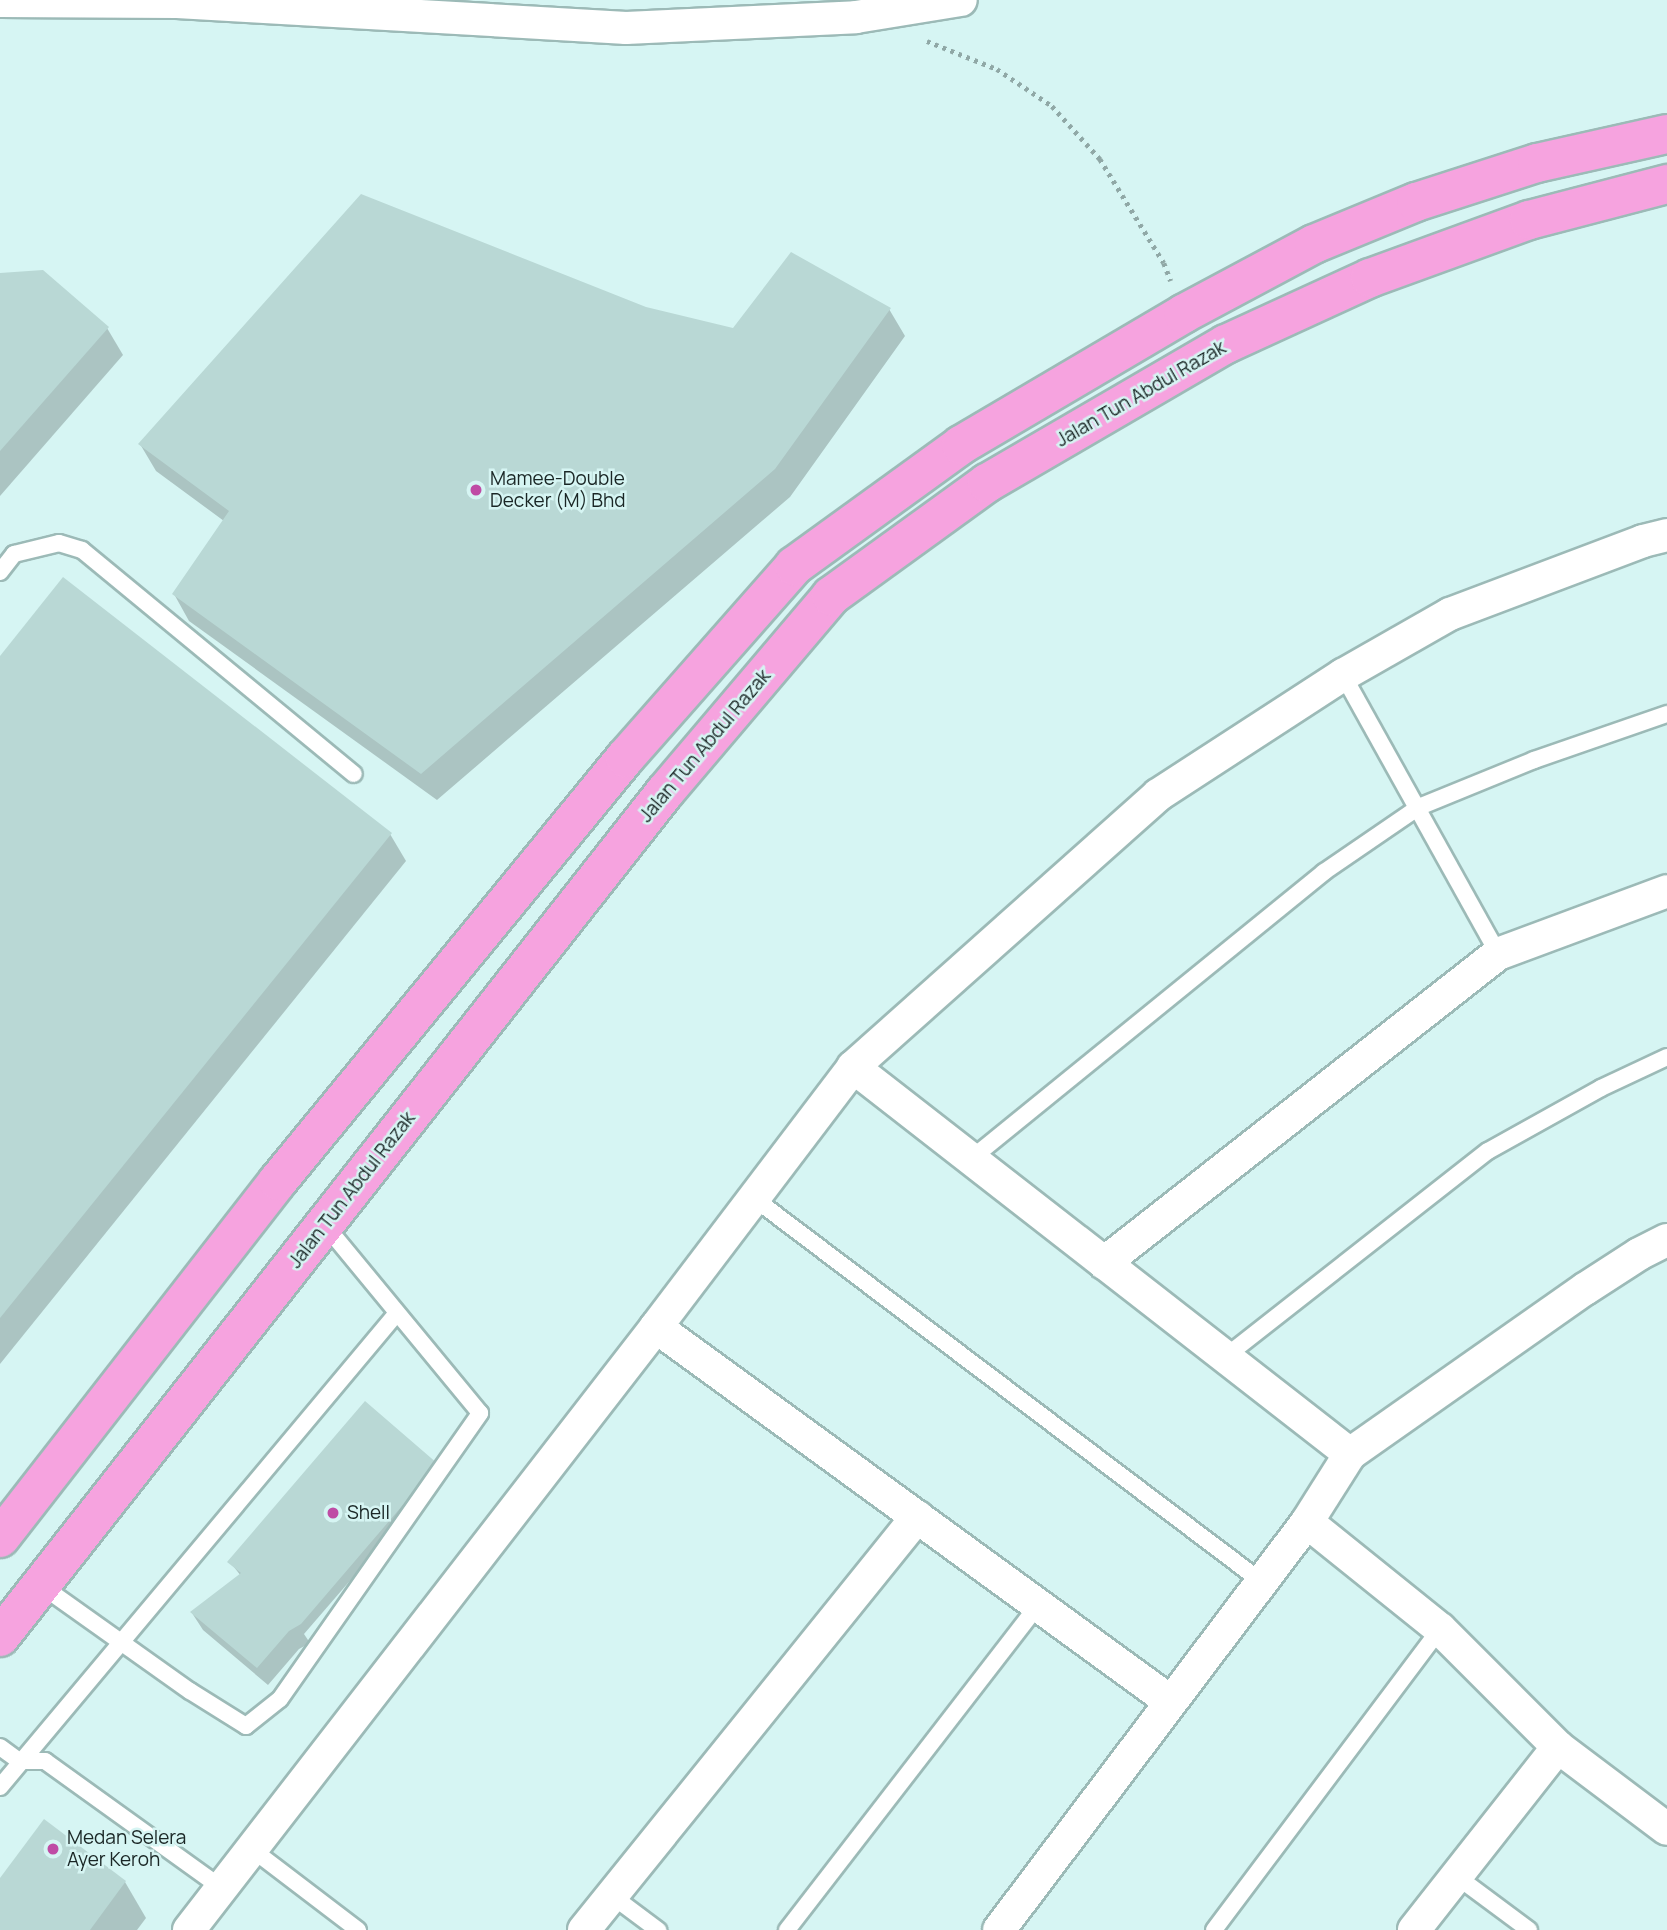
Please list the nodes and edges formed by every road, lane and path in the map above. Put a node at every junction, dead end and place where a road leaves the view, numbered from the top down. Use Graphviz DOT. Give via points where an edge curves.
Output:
graph roads {
  1 [pos="961,0"];
  2 [pos="0,1"];
  3 [pos="177,1"];
  4 [pos="916,38"];
  5 [pos="1667,134"];
  6 [pos="1667,184"];
  7 [pos="1183,314"];
  8 [pos="1667,535"];
  9 [pos="0,572"];
  10 [pos="1343,674"];
  11 [pos="1667,714"];
  12 [pos="354,774"];
  13 [pos="1419,807"];
  14 [pos="1667,891"];
  15 [pos="1498,954"];
  16 [pos="1667,1057"];
  17 [pos="853,1068"];
  18 [pos="971,1159"];
  19 [pos="755,1199"];
  20 [pos="326,1224"];
  21 [pos="1667,1240"];
  22 [pos="1104,1263"];
  23 [pos="397,1313"];
  24 [pos="656,1327"];
  25 [pos="1225,1357"];
  26 [pos="1350,1454"];
  27 [pos="917,1517"];
  28 [pos="1307,1522"];
  29 [pos="0,1538"];
  30 [pos="1262,1582"];
  31 [pos="42,1586"];
  32 [pos="1038,1605"];
  33 [pos="1440,1629"];
  34 [pos="0,1637"];
  35 [pos="121,1643"];
  36 [pos="1171,1702"];
  37 [pos="0,1747"];
  38 [pos="1559,1747"];
  39 [pos="19,1761"];
  40 [pos="0,1787"];
  41 [pos="1667,1829"];
  42 [pos="253,1850"];
  43 [pos="1455,1875"];
  44 [pos="222,1888"];
  45 [pos="611,1895"];
  46 [pos="189,1930"];
  47 [pos="358,1930"];
  48 [pos="584,1930"];
  49 [pos="658,1930"];
  50 [pos="787,1930"];
  51 [pos="999,1930"];
  52 [pos="1214,1930"];
  53 [pos="1414,1930"];
  54 [pos="1530,1930"];
  1 -- 3 [label="street" via="856,17 626,28"];
  2 -- 3 [label="street"];
  4 -- 7 [label="path" via="997,69 1052,106 1100,159 1164,263"];
  5 -- 7 [label="highway" via="1537,163 1416,202 1314,244"];
  6 -- 20 [label="highway, Jalan Tun Abdul Razak" via="1529,220 1370,278 1226,344 987,483 831,596 665,792"];
  7 -- 29 [label="highway" via="961,445 794,566 625,758 287,1171"];
  8 -- 10 [label="street" via="1450,614"];
  9 -- 12 [label="lane" via="14,554 59,543 82,550"];
  10 -- 13 [label="lane"];
  10 -- 17 [label="street" via="1157,795"];
  11 -- 13 [label="lane" via="1534,760"];
  13 -- 15 [label="lane"];
  13 -- 18 [label="lane" via="1324,872"];
  14 -- 15 [label="street"];
  15 -- 22 [label="street"];
  16 -- 25 [label="lane" via="1488,1151"];
  17 -- 18 [label="street"];
  17 -- 19 [label="street"];
  18 -- 22 [label="street"];
  19 -- 24 [label="street"];
  19 -- 30 [label="lane"];
  20 -- 23 [label="lane"];
  20 -- 31 [label="highway, Jalan Tun Abdul Razak"];
  21 -- 26 [label="street" via="1585,1289"];
  22 -- 25 [label="street"];
  23 -- 35 [label="lane"];
  23 -- 35 [label="lane" via="480,1413 280,1699 246,1726"];
  24 -- 27 [label="street"];
  24 -- 42 [label="street"];
  25 -- 26 [label="street"];
  26 -- 28 [label="street"];
  27 -- 32 [label="street"];
  27 -- 45 [label="street"];
  28 -- 30 [label="street"];
  28 -- 33 [label="street"];
  30 -- 36 [label="street"];
  31 -- 34 [label="highway, Jalan Tun Abdul Razak"];
  31 -- 35 [label="lane"];
  32 -- 36 [label="street"];
  32 -- 50 [label="lane"];
  33 -- 38 [label="street"];
  33 -- 52 [label="lane"];
  35 -- 39 [label="lane"];
  36 -- 51 [label="street"];
  37 -- 39 [label="lane"];
  38 -- 41 [label="street"];
  38 -- 43 [label="street"];
  39 -- 40 [label="lane"];
  39 -- 44 [label="lane" via="44,1761"];
  42 -- 44 [label="street"];
  42 -- 47 [label="lane"];
  43 -- 53 [label="street"];
  43 -- 54 [label="lane"];
  44 -- 46 [label="street"];
  45 -- 48 [label="street"];
  45 -- 49 [label="lane"];
}
